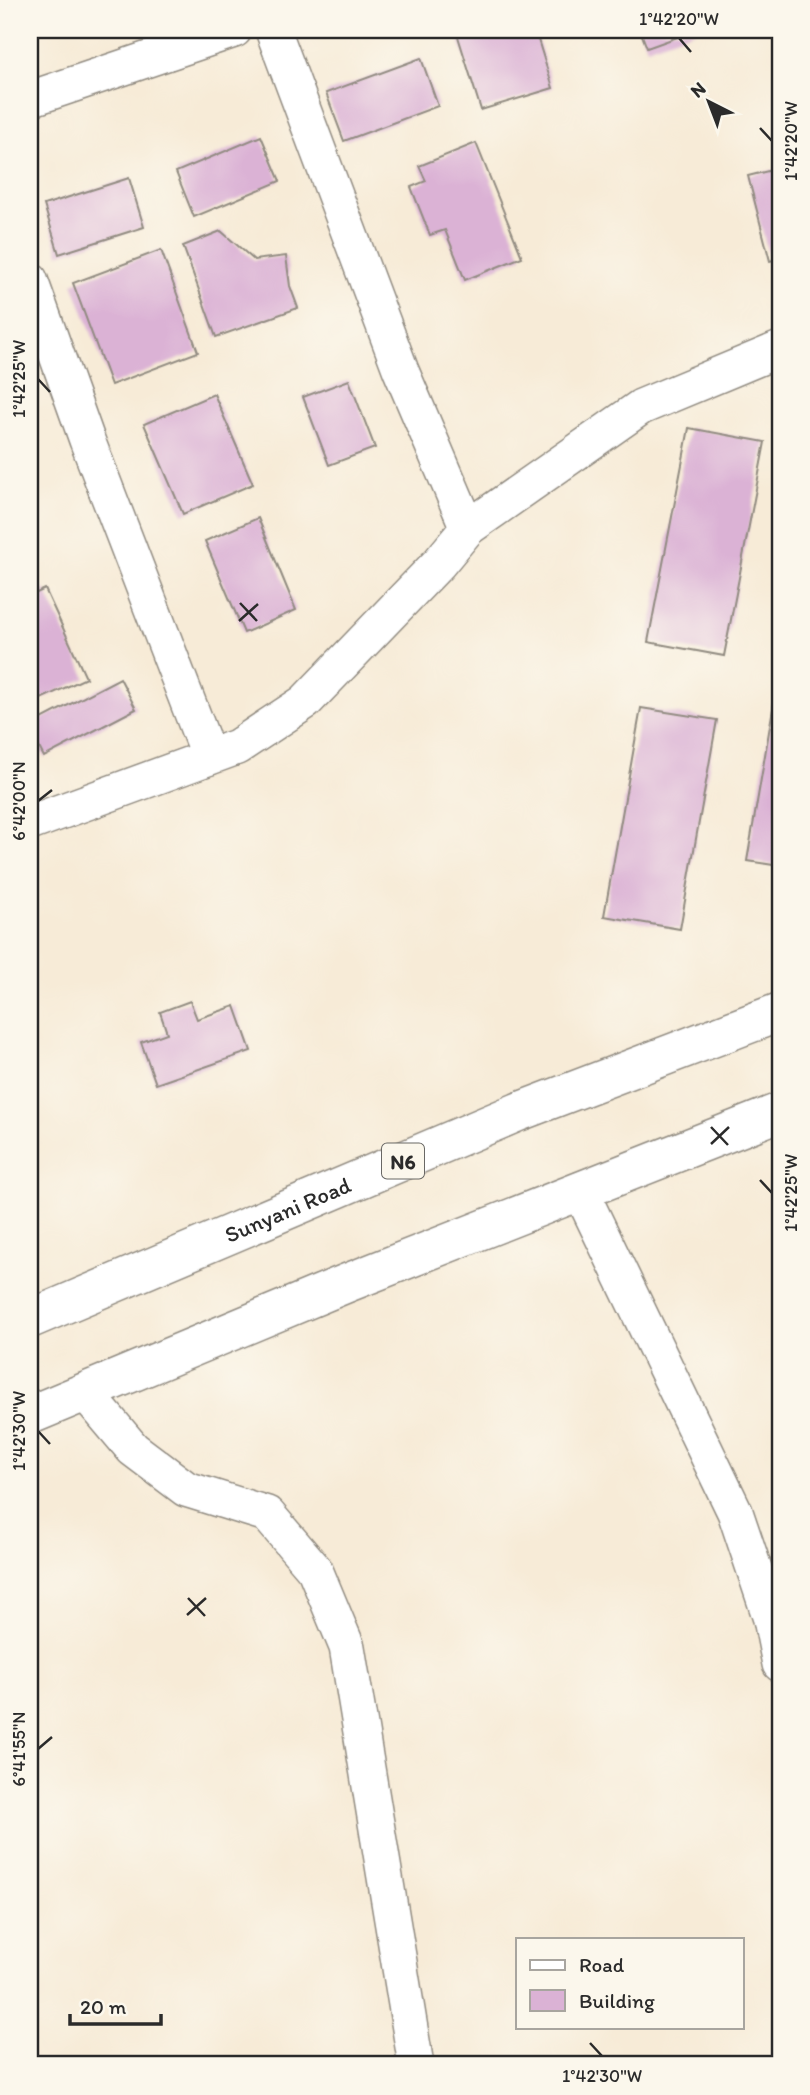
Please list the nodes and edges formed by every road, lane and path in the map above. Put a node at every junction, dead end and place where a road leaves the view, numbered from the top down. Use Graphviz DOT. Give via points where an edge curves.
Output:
graph roads {
  1 [pos="234,30"];
  2 [pos="273,30"];
  3 [pos="30,99"];
  4 [pos="30,279"];
  5 [pos="780,349"];
  6 [pos="468,528"];
  7 [pos="209,757"];
  8 [pos="30,823"];
  9 [pos="780,1012"];
  10 [pos="780,1112"];
  11 [pos="580,1189"];
  12 [pos="30,1319"];
  13 [pos="85,1392"];
  14 [pos="30,1415"];
  15 [pos="780,1664"];
  16 [pos="416,2065"];
  1 -- 3 [label="street"];
  2 -- 6 [label="street" via="401,371"];
  4 -- 7 [label="street"];
  5 -- 6 [label="street" via="640,407"];
  6 -- 7 [label="street" via="305,702 237,747"];
  7 -- 8 [label="street"];
  9 -- 12 [label="main road, Sunyani Road / N6" via="518,1112"];
  10 -- 11 [label="main road"];
  11 -- 13 [label="main road"];
  11 -- 15 [label="street" via="735,1513 771,1619"];
  13 -- 14 [label="main road"];
  13 -- 16 [label="street" via="133,1449 186,1489 267,1514 315,1570 347,1647"];
}
